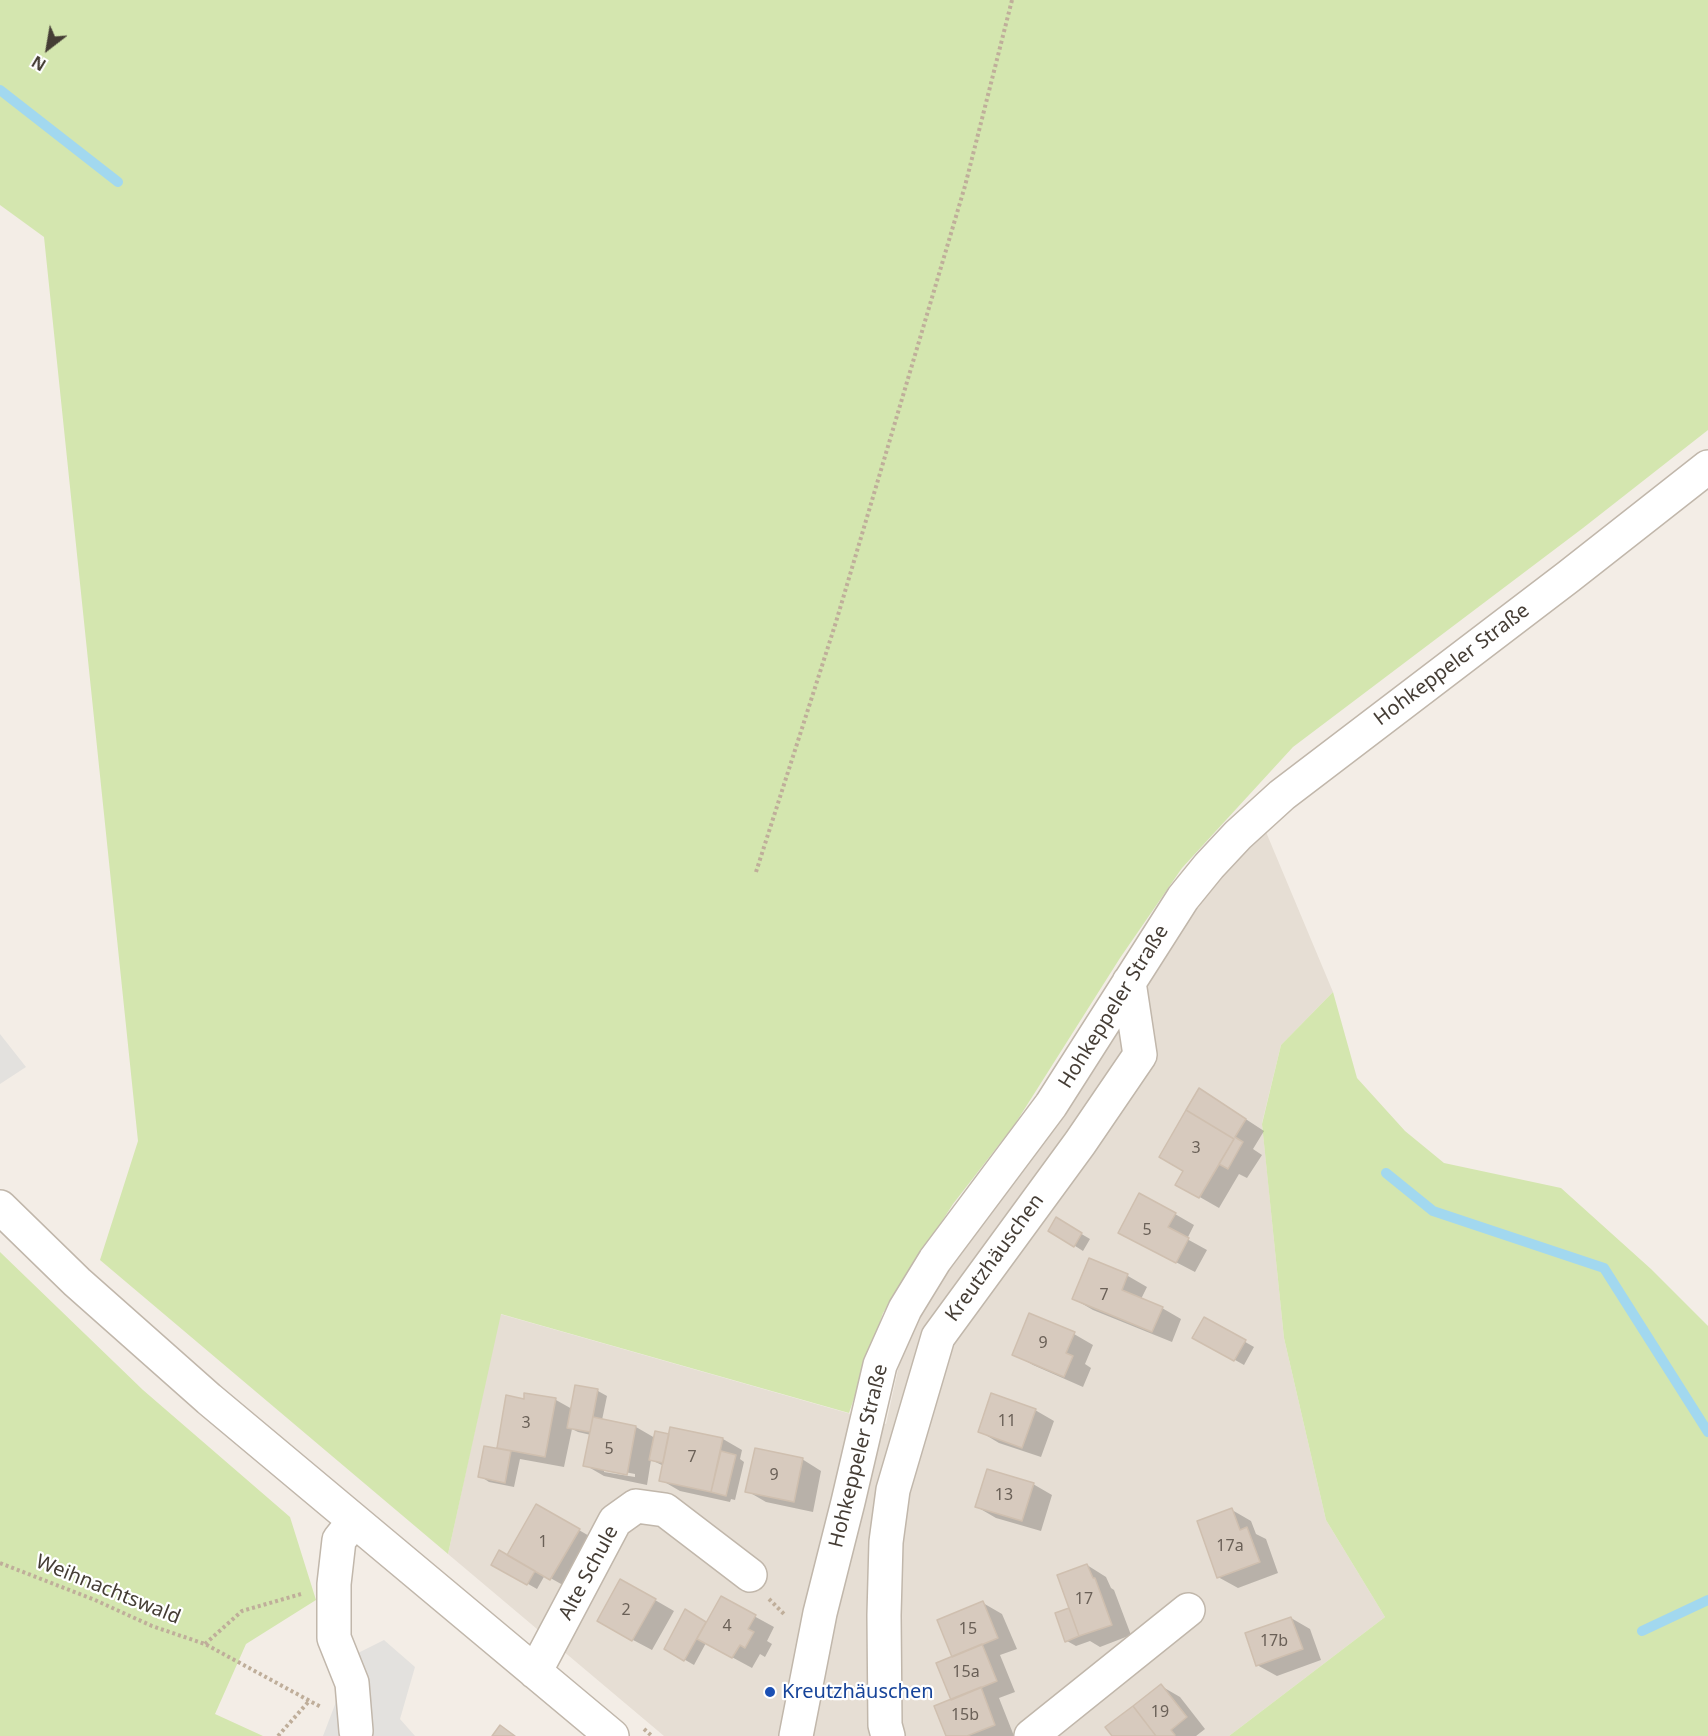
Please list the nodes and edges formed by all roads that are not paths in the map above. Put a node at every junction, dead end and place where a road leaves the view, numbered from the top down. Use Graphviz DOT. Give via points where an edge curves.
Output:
graph roads {
  1 [pos="1708,467"];
  2 [pos="1129,982"];
  3 [pos="0,1207"];
  4 [pos="354,1521"];
  5 [pos="750,1575"];
  6 [pos="1188,1610"];
  7 [pos="535,1672"];
  8 [pos="356,1731"];
  9 [pos="612,1736"];
  10 [pos="796,1736"];
  11 [pos="888,1736"];
  12 [pos="1031,1736"];
  1 -- 2 [label="street, Hohkeppeler Straße" via="1281,795 1231,842 1183,898"];
  2 -- 10 [label="street, Hohkeppeler Straße" via="1051,1106 935,1260 880,1365 820,1613"];
  2 -- 11 [label="street, Kreutzhäuschen" via="1140,1055 938,1337 893,1490 886,1542"];
  3 -- 4 [label="street" via="209,1400"];
  4 -- 7 [label="street"];
  4 -- 8 [label="street" via="339,1540 334,1638 352,1683"];
  5 -- 7 [label="street, Alte Schule" via="664,1510 636,1506 615,1521"];
  6 -- 12 [label="street"];
  7 -- 9 [label="street"];
}
